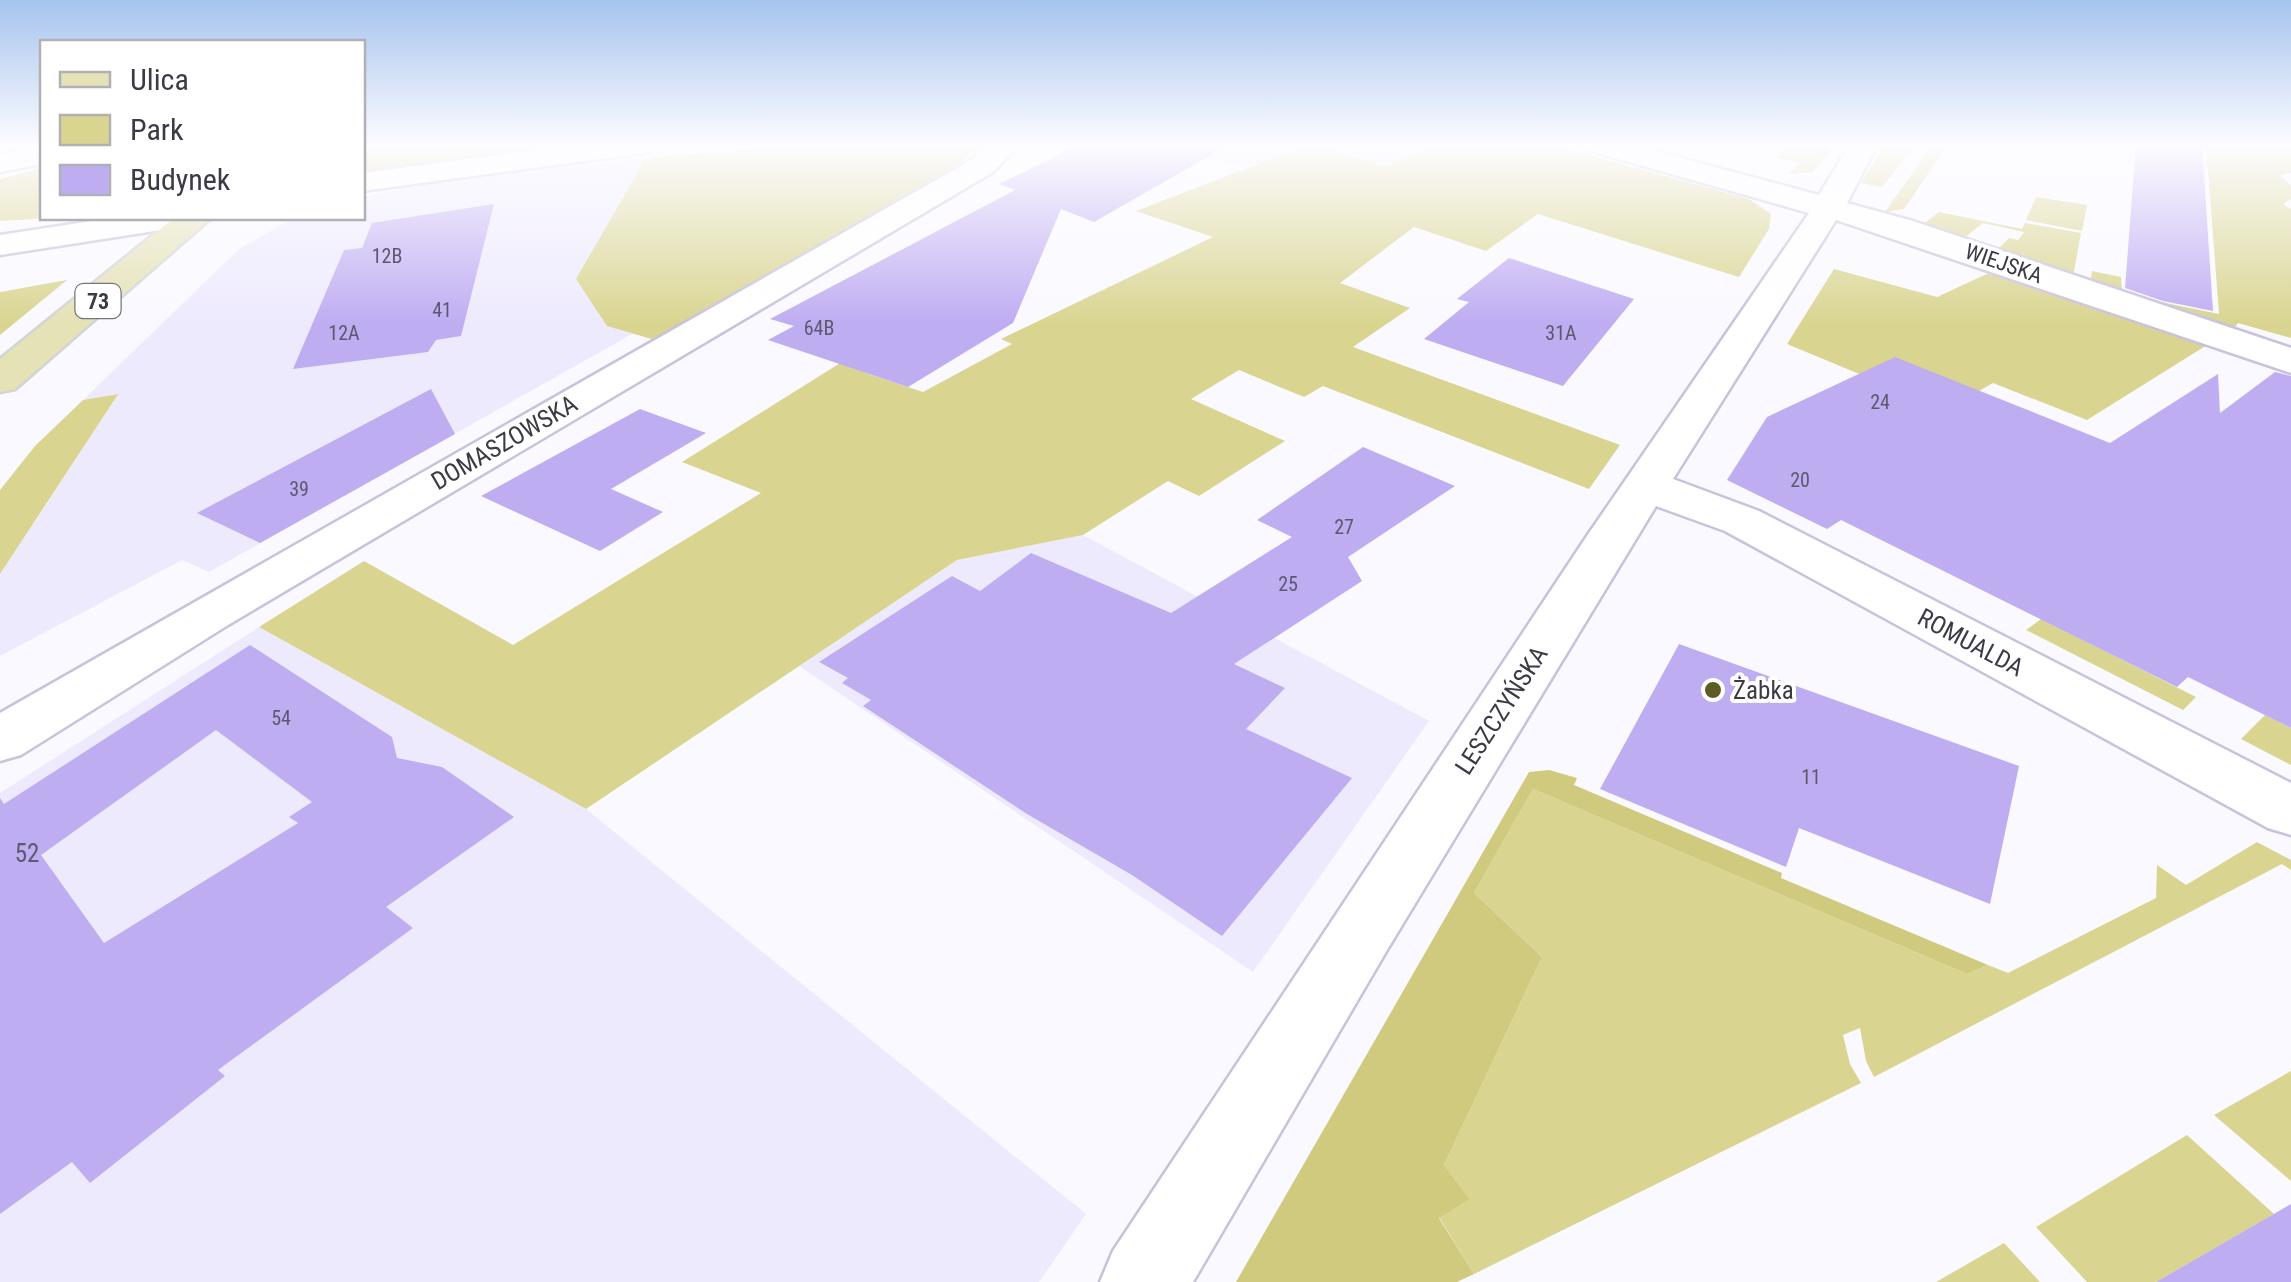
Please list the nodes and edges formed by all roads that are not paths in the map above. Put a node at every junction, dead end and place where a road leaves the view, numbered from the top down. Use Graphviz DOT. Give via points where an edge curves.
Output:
graph roads {
  1 [pos="917,204"];
  2 [pos="1813,204"];
  3 [pos="1830,204"];
  4 [pos="1828,208"];
  5 [pos="161,220"];
  6 [pos="192,220"];
  7 [pos="0,245"];
  8 [pos="2291,361"];
  9 [pos="0,380"];
  10 [pos="1646,486"];
  11 [pos="0,740"];
  12 [pos="2291,811"];
  13 [pos="1144,1282"];
  1 -- 11 [label="street, DOMASZOWSKA"];
  2 -- 4 [label="street, WIEJSKA"];
  3 -- 4 [label="street, LESZCZYŃSKA"];
  4 -- 8 [label="street, WIEJSKA"];
  4 -- 10 [label="street, LESZCZYŃSKA"];
  5 -- 7 [label="street"];
  6 -- 9 [label="main road, 73"];
  10 -- 12 [label="street, ROMUALDA" via="1742,521"];
  10 -- 13 [label="street, LESZCZYŃSKA"];
}
